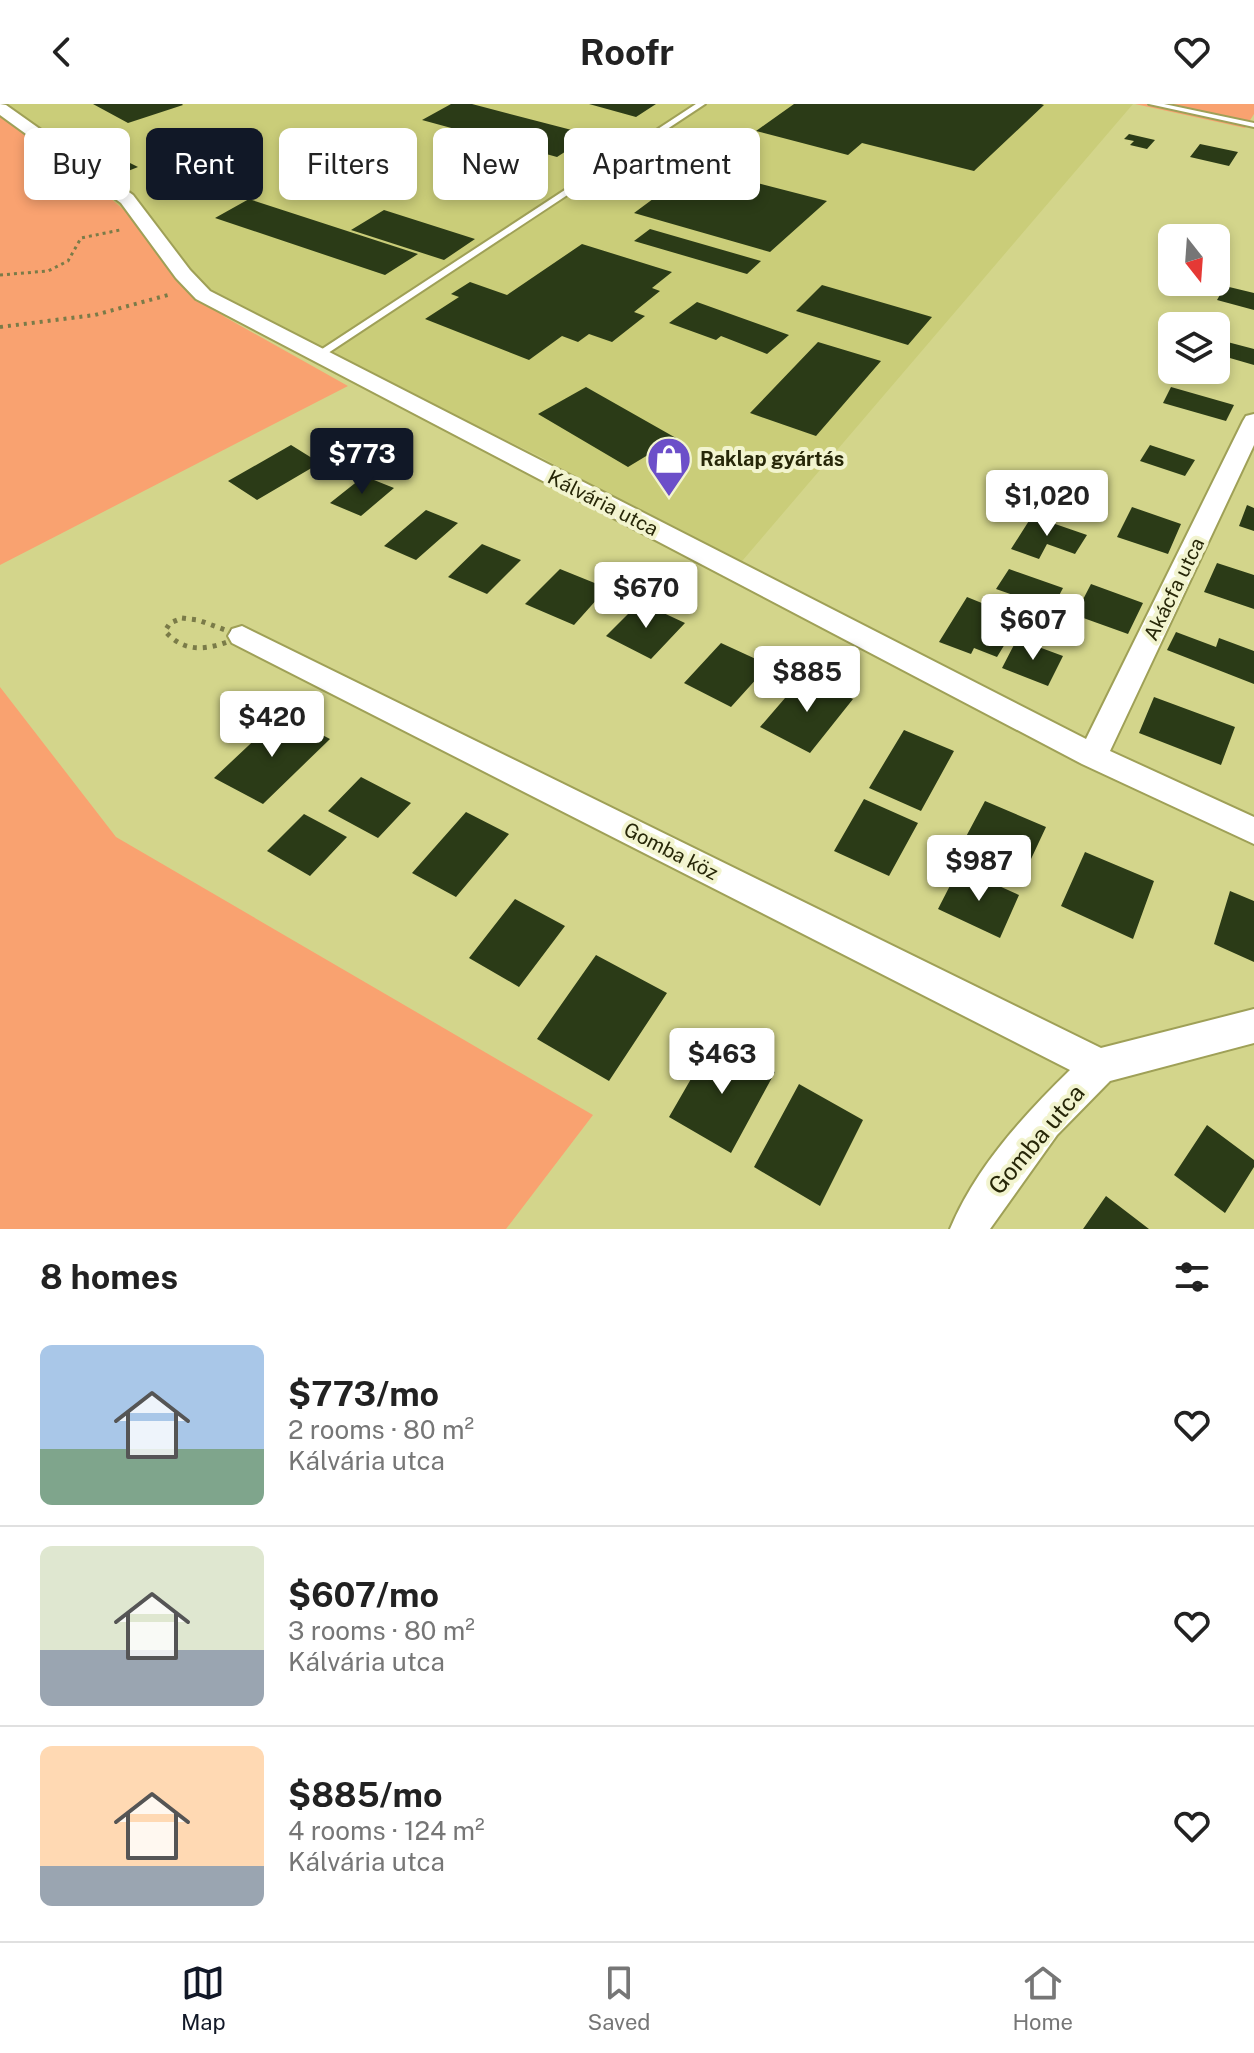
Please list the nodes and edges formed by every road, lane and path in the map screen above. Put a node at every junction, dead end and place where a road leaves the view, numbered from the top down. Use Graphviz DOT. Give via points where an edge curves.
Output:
graph roads {
  1 [pos="701,104"];
  2 [pos="1153,104"];
  3 [pos="0,108"];
  4 [pos="1254,125"];
  5 [pos="149,225"];
  6 [pos="0,275"];
  7 [pos="196,287"];
  8 [pos="0,327"];
  9 [pos="318,355"];
  10 [pos="1254,421"];
  11 [pos="242,636"];
  12 [pos="1093,756"];
  13 [pos="1254,831"];
  14 [pos="1254,1026"];
  15 [pos="1099,1066"];
  16 [pos="970,1229"];
  1 -- 9 [label="lane"];
  2 -- 4 [label="lane"];
  3 -- 5 [label="street, Kálvária utca" via="118,192"];
  5 -- 6 [label="path" via="83,236 74,242 68,261 48,271"];
  5 -- 7 [label="street, Kálvária utca"];
  7 -- 8 [label="path" via="95,315"];
  7 -- 9 [label="street, Kálvária utca"];
  9 -- 12 [label="street, Kálvária utca"];
  10 -- 12 [label="street, Akácfa utca"];
  11 -- 11 [label="path" via="209,650 185,647 165,631 182,618 198,618"];
  11 -- 15 [label="street, Gomba köz"];
  12 -- 13 [label="street, Kálvária utca"];
  14 -- 15 [label="street, Gomba utca"];
  15 -- 16 [label="street, Gomba utca" via="1044,1122 979,1208"];
}
